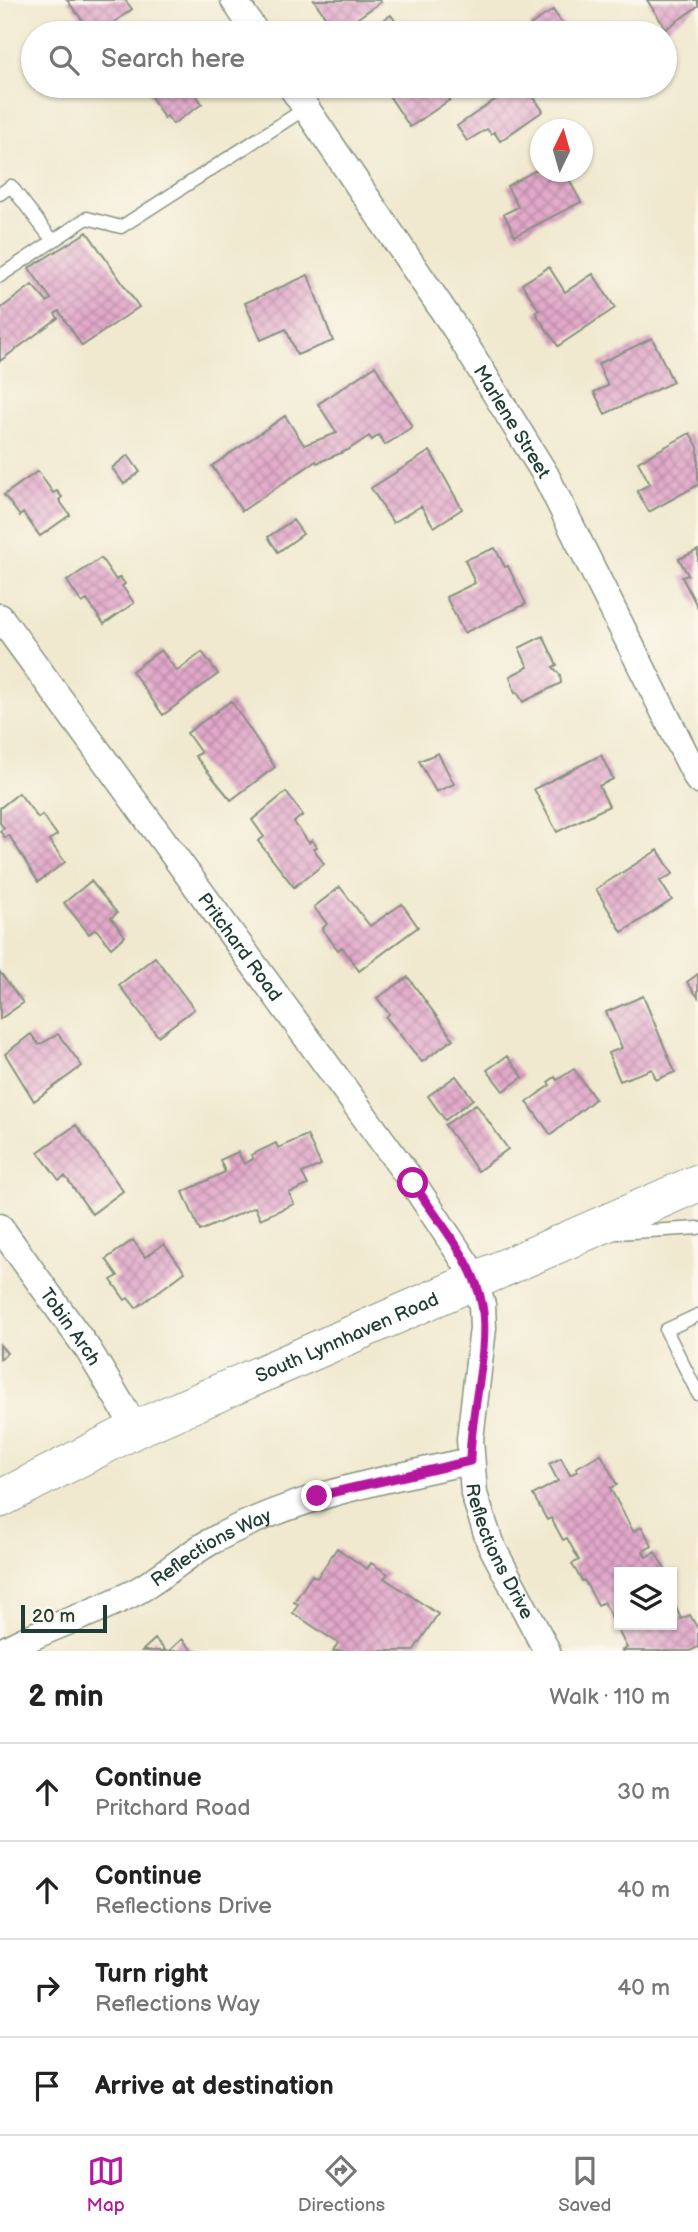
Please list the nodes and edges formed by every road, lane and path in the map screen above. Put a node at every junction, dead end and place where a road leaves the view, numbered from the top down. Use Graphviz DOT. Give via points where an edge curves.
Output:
graph roads {
  1 [pos="234,0"];
  2 [pos="248,21"];
  3 [pos="299,98"];
  4 [pos="306,108"];
  5 [pos="0,194"];
  6 [pos="53,241"];
  7 [pos="0,276"];
  8 [pos="0,617"];
  9 [pos="698,780"];
  10 [pos="698,1183"];
  11 [pos="0,1227"];
  12 [pos="698,1228"];
  13 [pos="575,1237"];
  14 [pos="474,1279"];
  15 [pos="698,1315"];
  16 [pos="698,1394"];
  17 [pos="136,1429"];
  18 [pos="470,1461"];
  19 [pos="0,1499"];
  20 [pos="2,1651"];
  21 [pos="547,1651"];
  1 -- 2 [label="street"];
  3 -- 4 [label="street, Marlene Street"];
  4 -- 6 [label="lane" via="121,227 87,218"];
  4 -- 9 [label="street, Marlene Street" via="455,328 545,474"];
  5 -- 6 [label="lane" via="11,186"];
  6 -- 7 [label="lane"];
  8 -- 14 [label="street, Pritchard Road" via="413,1183"];
  10 -- 13 [label="street, South Lynnhaven Road"];
  11 -- 17 [label="street, Tobin Arch" via="89,1351"];
  12 -- 13 [label="lane"];
  13 -- 14 [label="street, South Lynnhaven Road"];
  14 -- 17 [label="street, South Lynnhaven Road"];
  14 -- 18 [label="street, Reflections Drive" via="483,1328"];
  15 -- 16 [label="lane" via="666,1330"];
  17 -- 19 [label="street, South Lynnhaven Road"];
  18 -- 20 [label="street, Reflections Way" via="317,1496 268,1514 209,1543 141,1589"];
  18 -- 21 [label="street, Reflections Drive" via="474,1494 490,1543"];
}
